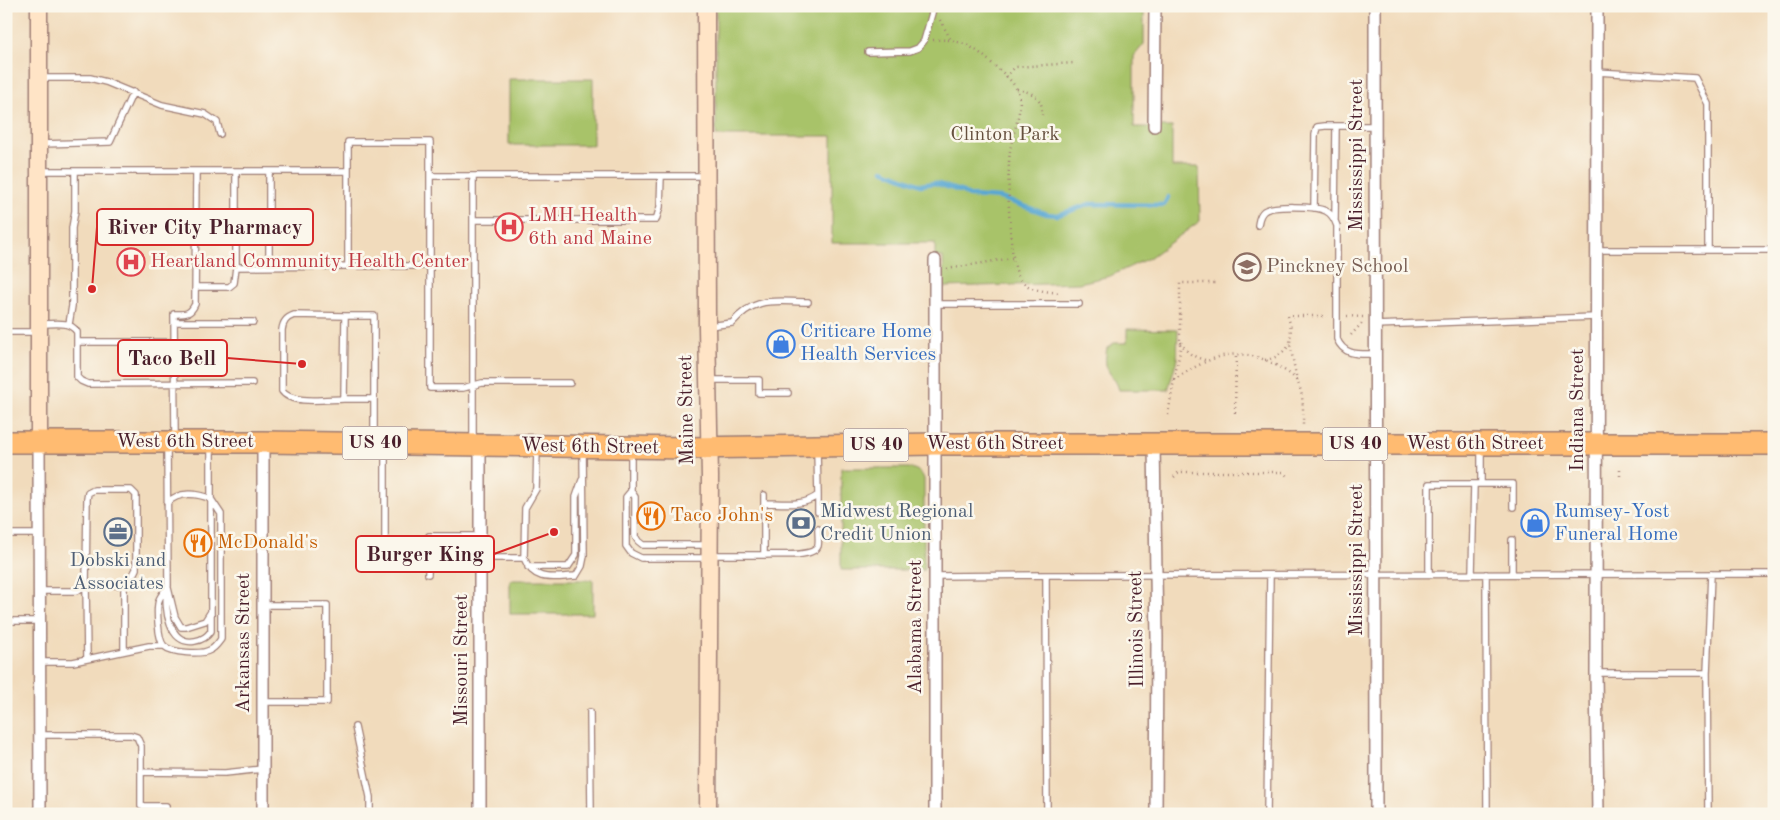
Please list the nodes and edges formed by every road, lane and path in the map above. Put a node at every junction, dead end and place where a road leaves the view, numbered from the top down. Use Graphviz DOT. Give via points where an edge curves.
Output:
graph roads {
  1 [pos="39,6"];
  2 [pos="706,6"];
  3 [pos="1155,6"];
  4 [pos="1375,6"];
  5 [pos="1597,6"];
  6 [pos="934,8"];
  7 [pos="952,40"];
  8 [pos="924,41"];
  9 [pos="868,52"];
  10 [pos="1074,63"];
  11 [pos="1597,72"];
  12 [pos="1006,77"];
  13 [pos="39,78"];
  14 [pos="1017,89"];
  15 [pos="133,92"];
  16 [pos="1042,115"];
  17 [pos="1154,126"];
  18 [pos="1336,126"];
  19 [pos="1375,126"];
  20 [pos="220,134"];
  21 [pos="39,144"];
  22 [pos="39,171"];
  23 [pos="75,171"];
  24 [pos="196,171"];
  25 [pos="236,171"];
  26 [pos="269,171"];
  27 [pos="348,171"];
  28 [pos="430,176"];
  29 [pos="473,176"];
  30 [pos="660,176"];
  31 [pos="707,176"];
  32 [pos="1314,208"];
  33 [pos="1335,219"];
  34 [pos="473,220"];
  35 [pos="1258,225"];
  36 [pos="1596,250"];
  37 [pos="1708,250"];
  38 [pos="1774,250"];
  39 [pos="1012,258"];
  40 [pos="348,266"];
  41 [pos="430,266"];
  42 [pos="936,266"];
  43 [pos="269,267"];
  44 [pos="236,268"];
  45 [pos="1216,283"];
  46 [pos="195,287"];
  47 [pos="1060,293"];
  48 [pos="808,302"];
  49 [pos="936,304"];
  50 [pos="1079,304"];
  51 [pos="345,316"];
  52 [pos="1329,316"];
  53 [pos="1345,316"];
  54 [pos="1596,317"];
  55 [pos="174,322"];
  56 [pos="253,322"];
  57 [pos="69,324"];
  58 [pos="1376,325"];
  59 [pos="707,327"];
  60 [pos="39,328"];
  61 [pos="6,332"];
  62 [pos="1351,335"];
  63 [pos="1180,340"];
  64 [pos="78,342"];
  65 [pos="174,342"];
  66 [pos="1290,344"];
  67 [pos="1236,354"];
  68 [pos="1376,354"];
  69 [pos="1207,360"];
  70 [pos="1265,360"];
  71 [pos="708,380"];
  72 [pos="1174,380"];
  73 [pos="1297,382"];
  74 [pos="252,383"];
  75 [pos="570,383"];
  76 [pos="174,384"];
  77 [pos="473,386"];
  78 [pos="788,393"];
  79 [pos="344,399"];
  80 [pos="374,399"];
  81 [pos="1235,413"];
  82 [pos="1168,415"];
  83 [pos="1303,425"];
  84 [pos="6,442"];
  85 [pos="39,442"];
  86 [pos="171,442"];
  87 [pos="211,442"];
  88 [pos="263,442"];
  89 [pos="379,443"];
  90 [pos="935,444"];
  91 [pos="1154,444"];
  92 [pos="1376,444"];
  93 [pos="1481,444"];
  94 [pos="1596,444"];
  95 [pos="1774,444"];
  96 [pos="476,445"];
  97 [pos="537,446"];
  98 [pos="818,446"];
  99 [pos="583,447"];
  100 [pos="631,448"];
  101 [pos="709,448"];
  102 [pos="1620,467"];
  103 [pos="1287,476"];
  104 [pos="1620,476"];
  105 [pos="583,477"];
  106 [pos="1174,477"];
  107 [pos="1474,484"];
  108 [pos="1481,484"];
  109 [pos="631,492"];
  110 [pos="764,495"];
  111 [pos="818,495"];
  112 [pos="211,499"];
  113 [pos="167,503"];
  114 [pos="764,503"];
  115 [pos="1513,506"];
  116 [pos="818,512"];
  117 [pos="818,529"];
  118 [pos="6,534"];
  119 [pos="39,534"];
  120 [pos="480,536"];
  121 [pos="1512,540"];
  122 [pos="709,552"];
  123 [pos="764,554"];
  124 [pos="480,558"];
  125 [pos="524,558"];
  126 [pos="385,565"];
  127 [pos="528,567"];
  128 [pos="428,574"];
  129 [pos="1376,574"];
  130 [pos="1429,574"];
  131 [pos="1472,574"];
  132 [pos="1486,574"];
  133 [pos="1512,574"];
  134 [pos="1596,574"];
  135 [pos="1711,574"];
  136 [pos="1774,574"];
  137 [pos="1046,575"];
  138 [pos="1155,575"];
  139 [pos="1270,575"];
  140 [pos="935,576"];
  141 [pos="86,585"];
  142 [pos="124,585"];
  143 [pos="168,586"];
  144 [pos="40,591"];
  145 [pos="263,605"];
  146 [pos="211,608"];
  147 [pos="6,621"];
  148 [pos="40,621"];
  149 [pos="164,646"];
  150 [pos="124,651"];
  151 [pos="87,659"];
  152 [pos="40,662"];
  153 [pos="1596,673"];
  154 [pos="1706,673"];
  155 [pos="263,702"];
  156 [pos="590,712"];
  157 [pos="355,727"];
  158 [pos="40,735"];
  159 [pos="263,769"];
  160 [pos="142,772"];
  161 [pos="40,814"];
  162 [pos="166,814"];
  163 [pos="263,814"];
  164 [pos="370,814"];
  165 [pos="480,814"];
  166 [pos="591,814"];
  167 [pos="708,814"];
  168 [pos="935,814"];
  169 [pos="1047,814"];
  170 [pos="1156,814"];
  171 [pos="1267,814"];
  172 [pos="1376,814"];
  173 [pos="1487,814"];
  174 [pos="1598,814"];
  175 [pos="1708,814"];
  1 -- 13 [label="street"];
  2 -- 31 [label="street, Maine Street"];
  3 -- 17 [label="street"];
  4 -- 19 [label="street, Mississippi Street"];
  5 -- 11 [label="street, Indiana Street"];
  6 -- 7 [label="path"];
  6 -- 8 [label="lane"];
  7 -- 8 [label="path"];
  7 -- 12 [label="path" via="979,52"];
  8 -- 9 [label="lane" via="910,51"];
  10 -- 12 [label="path" via="1015,67"];
  11 -- 36 [label="street, Indiana Street"];
  11 -- 37 [label="lane" via="1695,78 1708,104"];
  12 -- 14 [label="path"];
  13 -- 15 [label="lane" via="90,78"];
  13 -- 21 [label="street"];
  14 -- 16 [label="path" via="1034,94 1040,100"];
  14 -- 39 [label="path" via="1020,105 1010,149"];
  15 -- 20 [label="lane" via="162,105 205,114 217,122"];
  15 -- 21 [label="lane" via="110,142"];
  18 -- 19 [label="lane"];
  18 -- 32 [label="lane" via="1317,128 1315,135"];
  18 -- 33 [label="lane"];
  19 -- 58 [label="street, Mississippi Street"];
  21 -- 22 [label="street"];
  22 -- 23 [label="lane"];
  22 -- 60 [label="street"];
  23 -- 24 [label="lane"];
  23 -- 57 [label="lane"];
  24 -- 25 [label="lane"];
  24 -- 46 [label="lane"];
  25 -- 26 [label="lane"];
  25 -- 44 [label="lane"];
  26 -- 27 [label="lane"];
  26 -- 43 [label="lane"];
  27 -- 28 [label="lane" via="348,142 430,142"];
  27 -- 40 [label="lane"];
  28 -- 29 [label="lane"];
  28 -- 41 [label="lane"];
  29 -- 30 [label="lane"];
  29 -- 34 [label="lane"];
  30 -- 31 [label="lane"];
  30 -- 34 [label="lane" via="660,207 656,220"];
  31 -- 59 [label="street, Maine Street"];
  32 -- 33 [label="lane" via="1326,211"];
  32 -- 35 [label="lane" via="1270,208 1259,217"];
  33 -- 68 [label="lane" via="1338,226 1340,347 1358,354"];
  34 -- 77 [label="lane"];
  36 -- 37 [label="lane"];
  36 -- 54 [label="street, Indiana Street"];
  37 -- 38 [label="lane"];
  39 -- 42 [label="path"];
  39 -- 47 [label="path" via="1019,279 1026,285"];
  40 -- 41 [label="lane"];
  40 -- 43 [label="lane"];
  41 -- 77 [label="lane" via="430,388"];
  42 -- 49 [label="street, Alabama Street"];
  43 -- 44 [label="lane"];
  44 -- 46 [label="lane" via="234,283 229,287"];
  45 -- 63 [label="path" via="1180,283"];
  46 -- 55 [label="lane" via="192,311 174,314"];
  48 -- 59 [label="lane" via="760,302 740,314 732,324"];
  49 -- 50 [label="lane"];
  49 -- 90 [label="street, Alabama Street"];
  51 -- 79 [label="lane"];
  51 -- 79 [label="lane" via="294,315 288,317 282,330 282,391 285,395 297,399"];
  51 -- 80 [label="lane" via="374,316"];
  52 -- 66 [label="path" via="1288,316"];
  53 -- 62 [label="path" via="1363,316 1363,323"];
  54 -- 58 [label="lane"];
  54 -- 94 [label="street, Indiana Street"];
  55 -- 56 [label="lane"];
  55 -- 65 [label="lane"];
  57 -- 60 [label="lane"];
  57 -- 64 [label="lane" via="78,332"];
  58 -- 68 [label="street, Mississippi Street"];
  59 -- 71 [label="street, Maine Street"];
  60 -- 61 [label="lane"];
  60 -- 85 [label="street"];
  63 -- 69 [label="path" via="1186,351"];
  63 -- 72 [label="path"];
  64 -- 65 [label="lane"];
  64 -- 76 [label="lane" via="78,377 81,381 88,384"];
  65 -- 76 [label="lane"];
  66 -- 70 [label="path" via="1278,356"];
  66 -- 73 [label="path"];
  67 -- 69 [label="path"];
  67 -- 70 [label="path"];
  67 -- 81 [label="path"];
  68 -- 92 [label="street, Mississippi Street"];
  69 -- 72 [label="path"];
  70 -- 73 [label="path" via="1287,372"];
  71 -- 78 [label="lane" via="759,380 759,393"];
  71 -- 101 [label="street, Maine Street"];
  72 -- 82 [label="path"];
  73 -- 83 [label="path"];
  74 -- 76 [label="lane"];
  75 -- 77 [label="lane" via="482,383"];
  76 -- 86 [label="lane"];
  77 -- 96 [label="lane"];
  79 -- 80 [label="lane"];
  80 -- 89 [label="lane"];
  84 -- 85 [label="highway, West 6th Street / US 40"];
  85 -- 86 [label="highway, West 6th Street / US 40"];
  85 -- 119 [label="street"];
  86 -- 87 [label="highway, West 6th Street / US 40"];
  86 -- 113 [label="lane"];
  87 -- 88 [label="highway, West 6th Street / US 40"];
  87 -- 112 [label="lane"];
  88 -- 89 [label="highway, West 6th Street / US 40"];
  88 -- 145 [label="street, Arkansas Street"];
  89 -- 96 [label="highway, West 6th Street / US 40"];
  89 -- 126 [label="lane"];
  90 -- 91 [label="highway, West 6th Street / US 40"];
  90 -- 98 [label="highway, West 6th Street / US 40"];
  90 -- 140 [label="street, Alabama Street"];
  91 -- 92 [label="highway, West 6th Street / US 40"];
  91 -- 138 [label="street, Illinois Street"];
  92 -- 93 [label="highway, West 6th Street / US 40"];
  92 -- 129 [label="street, Mississippi Street"];
  93 -- 94 [label="highway, West 6th Street / US 40"];
  93 -- 108 [label="lane"];
  94 -- 95 [label="highway, West 6th Street / US 40"];
  94 -- 134 [label="street, Indiana Street"];
  96 -- 97 [label="highway, West 6th Street / US 40"];
  96 -- 120 [label="street, Missouri Street"];
  97 -- 99 [label="highway, West 6th Street / US 40"];
  97 -- 125 [label="lane" via="536,488 525,508"];
  98 -- 101 [label="highway, West 6th Street / US 40"];
  98 -- 111 [label="lane"];
  99 -- 100 [label="highway, West 6th Street / US 40"];
  99 -- 105 [label="lane"];
  100 -- 101 [label="highway, West 6th Street / US 40"];
  100 -- 109 [label="lane"];
  101 -- 122 [label="street, Maine Street"];
  102 -- 104 [label="path"];
  103 -- 106 [label="path" via="1282,472 1179,472"];
  105 -- 127 [label="lane" via="576,497 576,555 568,567"];
  105 -- 127 [label="lane" via="584,556 576,576 541,577"];
  107 -- 108 [label="lane"];
  107 -- 130 [label="lane" via="1429,484"];
  107 -- 131 [label="lane"];
  108 -- 115 [label="lane" via="1513,484"];
  109 -- 122 [label="lane" via="635,497 635,536 643,545"];
  109 -- 122 [label="lane" via="626,497 626,546 631,553 641,558"];
  110 -- 114 [label="lane"];
  111 -- 114 [label="lane" via="804,503"];
  111 -- 116 [label="lane"];
  112 -- 113 [label="lane" via="191,494 172,498"];
  112 -- 146 [label="lane"];
  112 -- 149 [label="lane" via="220,514 220,638 208,652 184,653"];
  113 -- 143 [label="lane"];
  114 -- 123 [label="lane"];
  117 -- 123 [label="lane" via="818,546 814,551 806,554"];
  118 -- 119 [label="lane"];
  119 -- 144 [label="street"];
  120 -- 124 [label="street, Missouri Street"];
  120 -- 128 [label="lane" via="429,536"];
  121 -- 133 [label="lane"];
  122 -- 123 [label="lane"];
  122 -- 167 [label="street, Maine Street"];
  124 -- 125 [label="lane"];
  124 -- 165 [label="street, Missouri Street"];
  125 -- 127 [label="lane"];
  129 -- 130 [label="lane"];
  129 -- 139 [label="lane"];
  129 -- 172 [label="street, Mississippi Street"];
  130 -- 131 [label="lane"];
  131 -- 132 [label="lane"];
  132 -- 133 [label="lane"];
  132 -- 173 [label="lane"];
  133 -- 134 [label="lane"];
  134 -- 135 [label="lane"];
  134 -- 153 [label="street, Indiana Street"];
  135 -- 136 [label="lane"];
  135 -- 154 [label="lane"];
  137 -- 138 [label="lane"];
  137 -- 140 [label="lane"];
  137 -- 169 [label="lane"];
  138 -- 139 [label="lane"];
  138 -- 170 [label="street, Illinois Street"];
  139 -- 171 [label="lane"];
  140 -- 168 [label="street, Alabama Street"];
  141 -- 142 [label="lane"];
  141 -- 142 [label="lane" via="88,493 94,490 131,490 136,495 136,569"];
  141 -- 144 [label="lane" via="77,590"];
  141 -- 151 [label="lane"];
  142 -- 150 [label="lane"];
  143 -- 146 [label="lane" via="175,617 181,627 205,621"];
  143 -- 146 [label="lane" via="167,613 173,629 182,640 198,641 208,636"];
  143 -- 149 [label="lane" via="158,602 159,633"];
  144 -- 148 [label="street"];
  145 -- 155 [label="street, Arkansas Street"];
  145 -- 155 [label="lane" via="327,605 327,702"];
  147 -- 148 [label="lane"];
  148 -- 152 [label="street"];
  149 -- 150 [label="lane"];
  150 -- 151 [label="lane"];
  151 -- 152 [label="lane"];
  152 -- 158 [label="street"];
  153 -- 154 [label="lane"];
  153 -- 174 [label="street, Indiana Street"];
  154 -- 175 [label="lane"];
  155 -- 159 [label="street, Arkansas Street"];
  156 -- 166 [label="lane"];
  157 -- 164 [label="lane" via="370,798"];
  158 -- 160 [label="lane" via="131,735 142,746"];
  158 -- 161 [label="street"];
  159 -- 160 [label="lane" via="224,773"];
  159 -- 163 [label="street, Arkansas Street"];
  160 -- 162 [label="lane" via="142,806 166,806"];
}
